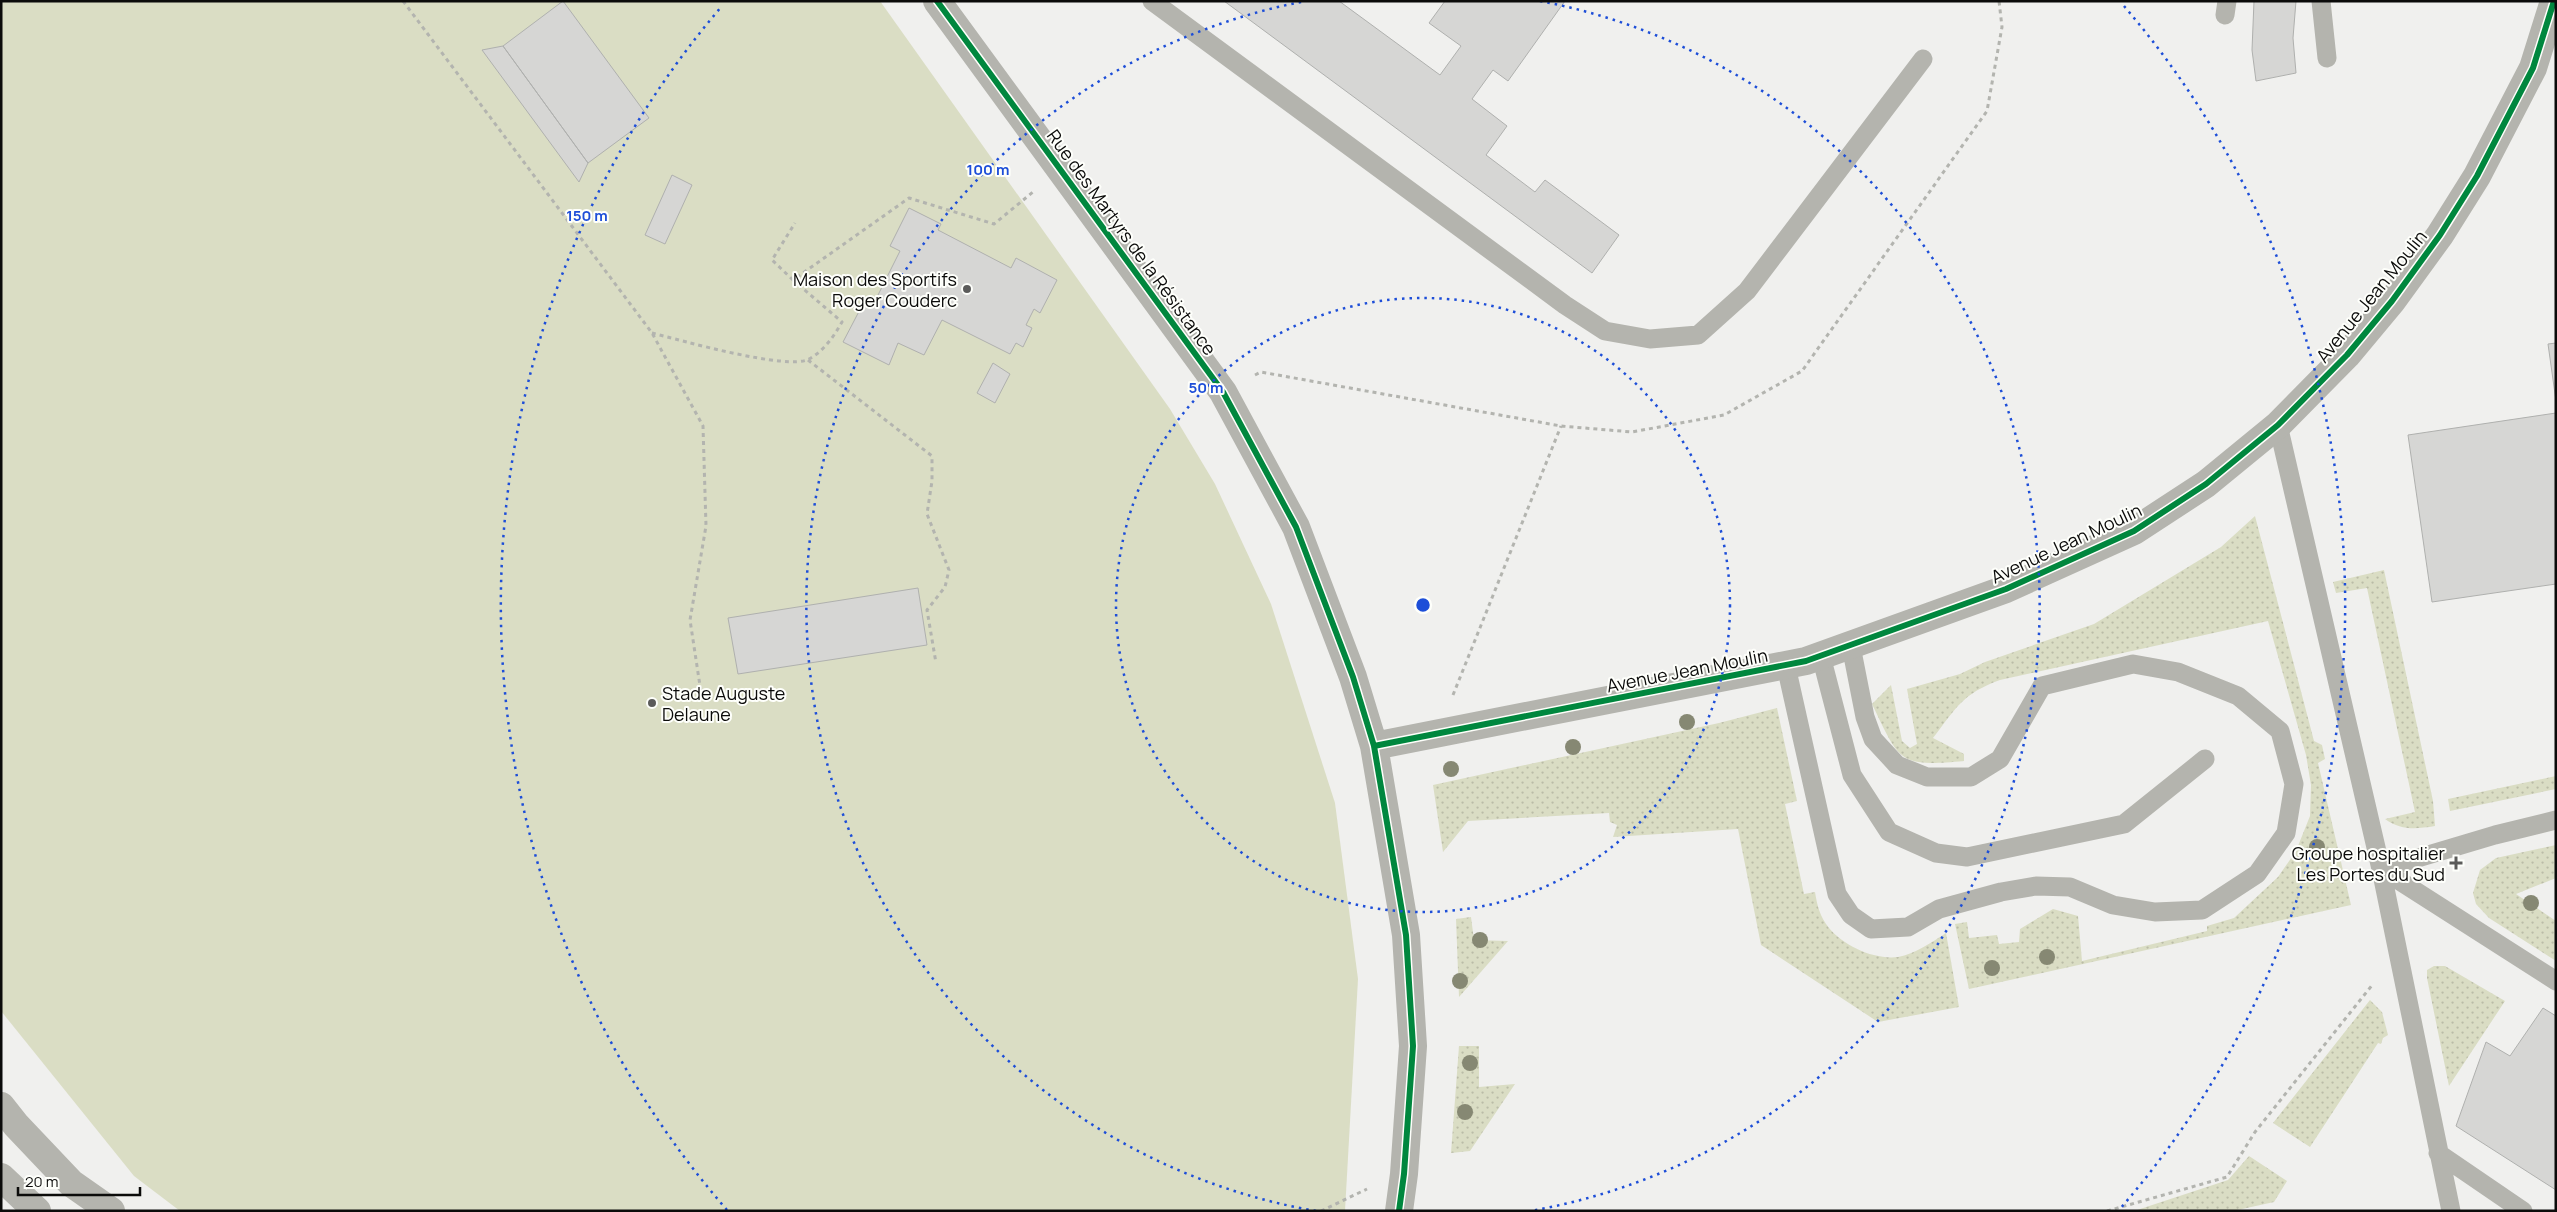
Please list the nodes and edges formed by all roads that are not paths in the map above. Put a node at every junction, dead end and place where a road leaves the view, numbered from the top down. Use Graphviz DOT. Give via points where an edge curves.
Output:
graph roads {
  1 [pos="937,1"];
  2 [pos="1152,1"];
  3 [pos="2321,1"];
  4 [pos="2554,1"];
  5 [pos="2326,58"];
  6 [pos="1924,59"];
  7 [pos="2278,425"];
  8 [pos="1851,646"];
  9 [pos="1821,656"];
  10 [pos="1786,666"];
  11 [pos="1374,746"];
  12 [pos="2205,759"];
  13 [pos="2556,820"];
  14 [pos="2381,869"];
  15 [pos="2556,981"];
  16 [pos="1,1106"];
  17 [pos="2438,1154"];
  18 [pos="1,1177"];
  19 [pos="37,1211"];
  20 [pos="111,1211"];
  21 [pos="1399,1211"];
  22 [pos="2451,1211"];
  23 [pos="2523,1211"];
  1 -- 11 [label="street, Rue des Martyrs de la Résistance" via="1223,392 1296,527"];
  2 -- 6 [label="lane" via="1565,305 1604,331 1650,339 1698,335 1747,291"];
  3 -- 5 [label="lane"];
  4 -- 7 [label="street, Avenue Jean Moulin" via="2533,68 2477,176 2440,235 2348,355"];
  7 -- 8 [label="street, Avenue Jean Moulin" via="2206,484 2134,531 2006,590"];
  7 -- 14 [label="lane"];
  8 -- 9 [label="street, Avenue Jean Moulin"];
  8 -- 10 [label="lane" via="1865,717 1873,739 1897,765 1928,777 1972,777 2000,758 2042,686 2133,664 2178,672 2238,696 2280,731 2294,784 2286,832 2257,874 2202,910 2155,912 2113,905 2070,888 2036,886 1939,909 1908,927 1871,929 1851,915 1837,894"];
  9 -- 10 [label="street, Avenue Jean Moulin"];
  9 -- 12 [label="lane" via="1852,775 1889,832 1936,853 1967,857 2124,824"];
  10 -- 11 [label="street, Avenue Jean Moulin"];
  11 -- 21 [label="street, Rue des Martyrs de la Résistance" via="1406,935 1412,1046"];
  13 -- 14 [label="lane" via="2495,834"];
  14 -- 15 [label="lane"];
  14 -- 17 [label="lane"];
  16 -- 20 [label="street" via="71,1183"];
  17 -- 22 [label="lane"];
  17 -- 23 [label="lane"];
  18 -- 19 [label="street"];
}
